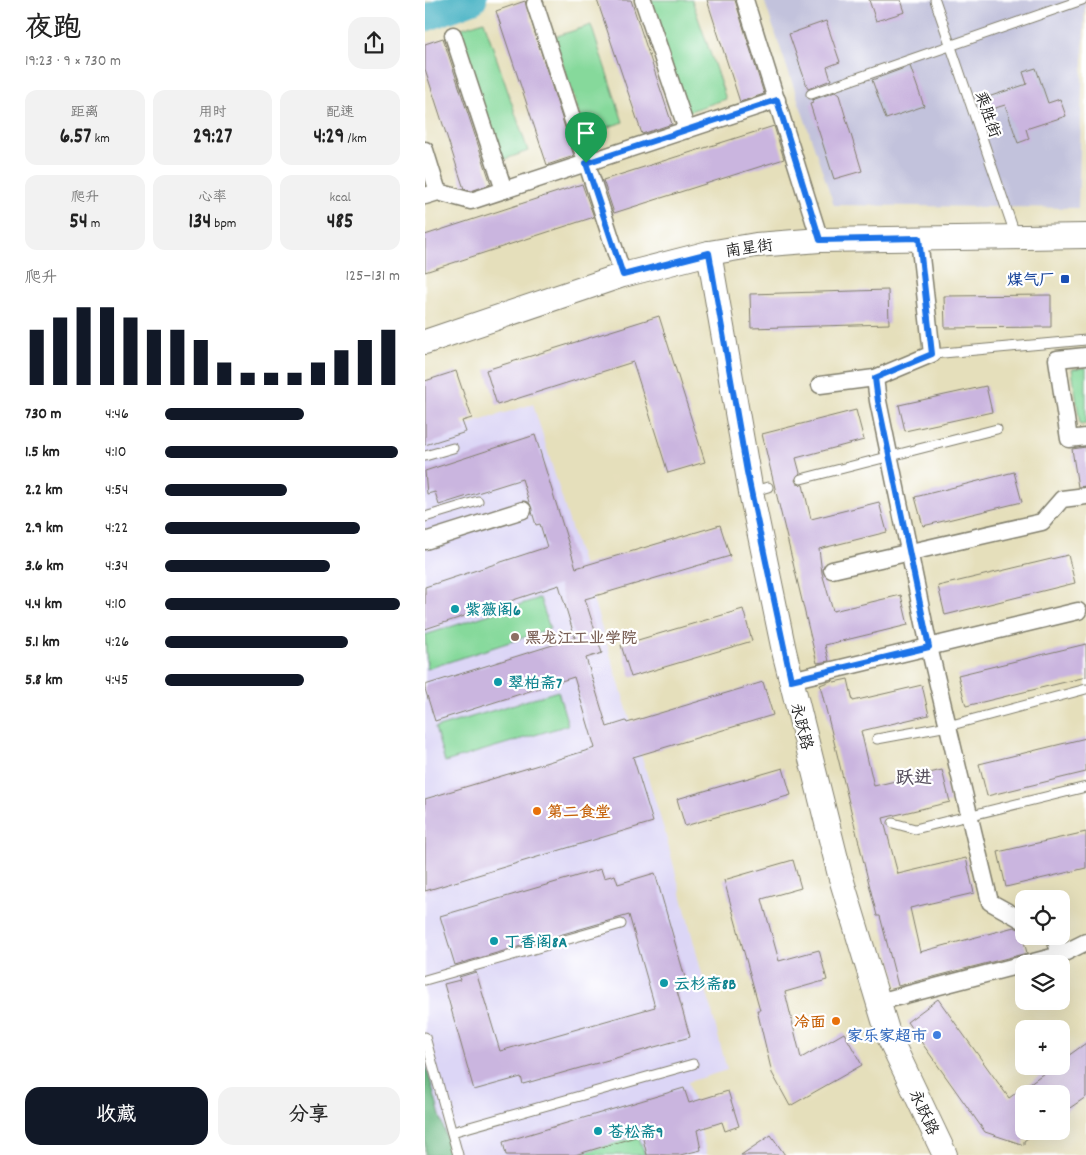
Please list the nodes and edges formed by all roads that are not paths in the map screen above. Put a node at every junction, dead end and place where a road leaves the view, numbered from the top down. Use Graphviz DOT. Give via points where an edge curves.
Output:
graph roads {
  1 [pos="643,0"];
  2 [pos="745,0"];
  3 [pos="935,0"];
  4 [pos="1082,0"];
  5 [pos="535,4"];
  6 [pos="453,35"];
  7 [pos="949,46"];
  8 [pos="811,94"];
  9 [pos="777,100"];
  10 [pos="687,130"];
  11 [pos="425,150"];
  12 [pos="586,163"];
  13 [pos="504,190"];
  14 [pos="431,194"];
  15 [pos="1086,236"];
  16 [pos="1016,237"];
  17 [pos="919,238"];
  18 [pos="820,240"];
  19 [pos="709,253"];
  20 [pos="623,275"];
  21 [pos="1086,340"];
  22 [pos="425,342"];
  23 [pos="1042,344"];
  24 [pos="932,354"];
  25 [pos="1086,356"];
  26 [pos="1057,359"];
  27 [pos="875,378"];
  28 [pos="820,385"];
  29 [pos="997,429"];
  30 [pos="1086,437"];
  31 [pos="453,448"];
  32 [pos="425,456"];
  33 [pos="889,456"];
  34 [pos="801,479"];
  35 [pos="1086,496"];
  36 [pos="478,501"];
  37 [pos="523,510"];
  38 [pos="425,517"];
  39 [pos="425,541"];
  40 [pos="909,552"];
  41 [pos="832,570"];
  42 [pos="1078,611"];
  43 [pos="929,647"];
  44 [pos="791,680"];
  45 [pos="1086,689"];
  46 [pos="948,726"];
  47 [pos="877,739"];
  48 [pos="1086,787"];
  49 [pos="971,815"];
  50 [pos="893,823"];
  51 [pos="1015,916"];
  52 [pos="621,924"];
  53 [pos="1086,942"];
  54 [pos="1057,945"];
  55 [pos="1060,955"];
  56 [pos="1015,967"];
  57 [pos="425,980"];
  58 [pos="878,1002"];
  59 [pos="425,1037"];
  60 [pos="693,1064"];
  61 [pos="452,1132"];
  62 [pos="458,1155"];
  63 [pos="945,1155"];
  1 -- 10 [label="street"];
  2 -- 9 [label="street"];
  3 -- 7 [label="lane, 乘胜街"];
  4 -- 7 [label="lane"];
  5 -- 12 [label="street"];
  6 -- 13 [label="street"];
  7 -- 8 [label="lane"];
  7 -- 16 [label="lane, 乘胜街"];
  9 -- 10 [label="street"];
  9 -- 18 [label="street"];
  10 -- 12 [label="street"];
  11 -- 14 [label="street"];
  12 -- 13 [label="street"];
  12 -- 20 [label="street"];
  13 -- 14 [label="street" via="471,201"];
  15 -- 16 [label="street, 南星街"];
  16 -- 17 [label="street, 南星街"];
  17 -- 18 [label="street, 南星街"];
  17 -- 24 [label="street"];
  18 -- 19 [label="street, 南星街"];
  19 -- 20 [label="street, 南星街"];
  19 -- 44 [label="street, 永跃路" via="759,490"];
  20 -- 22 [label="street, 南星街"];
  21 -- 23 [label="lane"];
  23 -- 24 [label="lane"];
  23 -- 26 [label="lane"];
  24 -- 27 [label="street"];
  25 -- 26 [label="street"];
  26 -- 30 [label="street" via="1069,440"];
  27 -- 28 [label="street"];
  27 -- 33 [label="street"];
  29 -- 33 [label="lane"];
  31 -- 32 [label="lane"];
  33 -- 34 [label="lane"];
  33 -- 40 [label="street"];
  35 -- 40 [label="street" via="1062,499 1042,522"];
  36 -- 38 [label="lane"];
  37 -- 39 [label="street"];
  40 -- 41 [label="street"];
  40 -- 43 [label="street"];
  42 -- 43 [label="street"];
  43 -- 44 [label="street"];
  43 -- 46 [label="street"];
  44 -- 58 [label="street, 永跃路" via="839,875"];
  45 -- 46 [label="lane"];
  46 -- 47 [label="lane"];
  46 -- 49 [label="street"];
  48 -- 49 [label="lane"];
  49 -- 50 [label="lane" via="915,828"];
  49 -- 51 [label="street" via="990,902"];
  52 -- 57 [label="lane"];
  53 -- 55 [label="street"];
  54 -- 55 [label="street"];
  56 -- 58 [label="street"];
  58 -- 63 [label="street, 永跃路" via="889,1037"];
  59 -- 61 [label="lane"];
  60 -- 61 [label="lane"];
  61 -- 62 [label="lane"];
}
